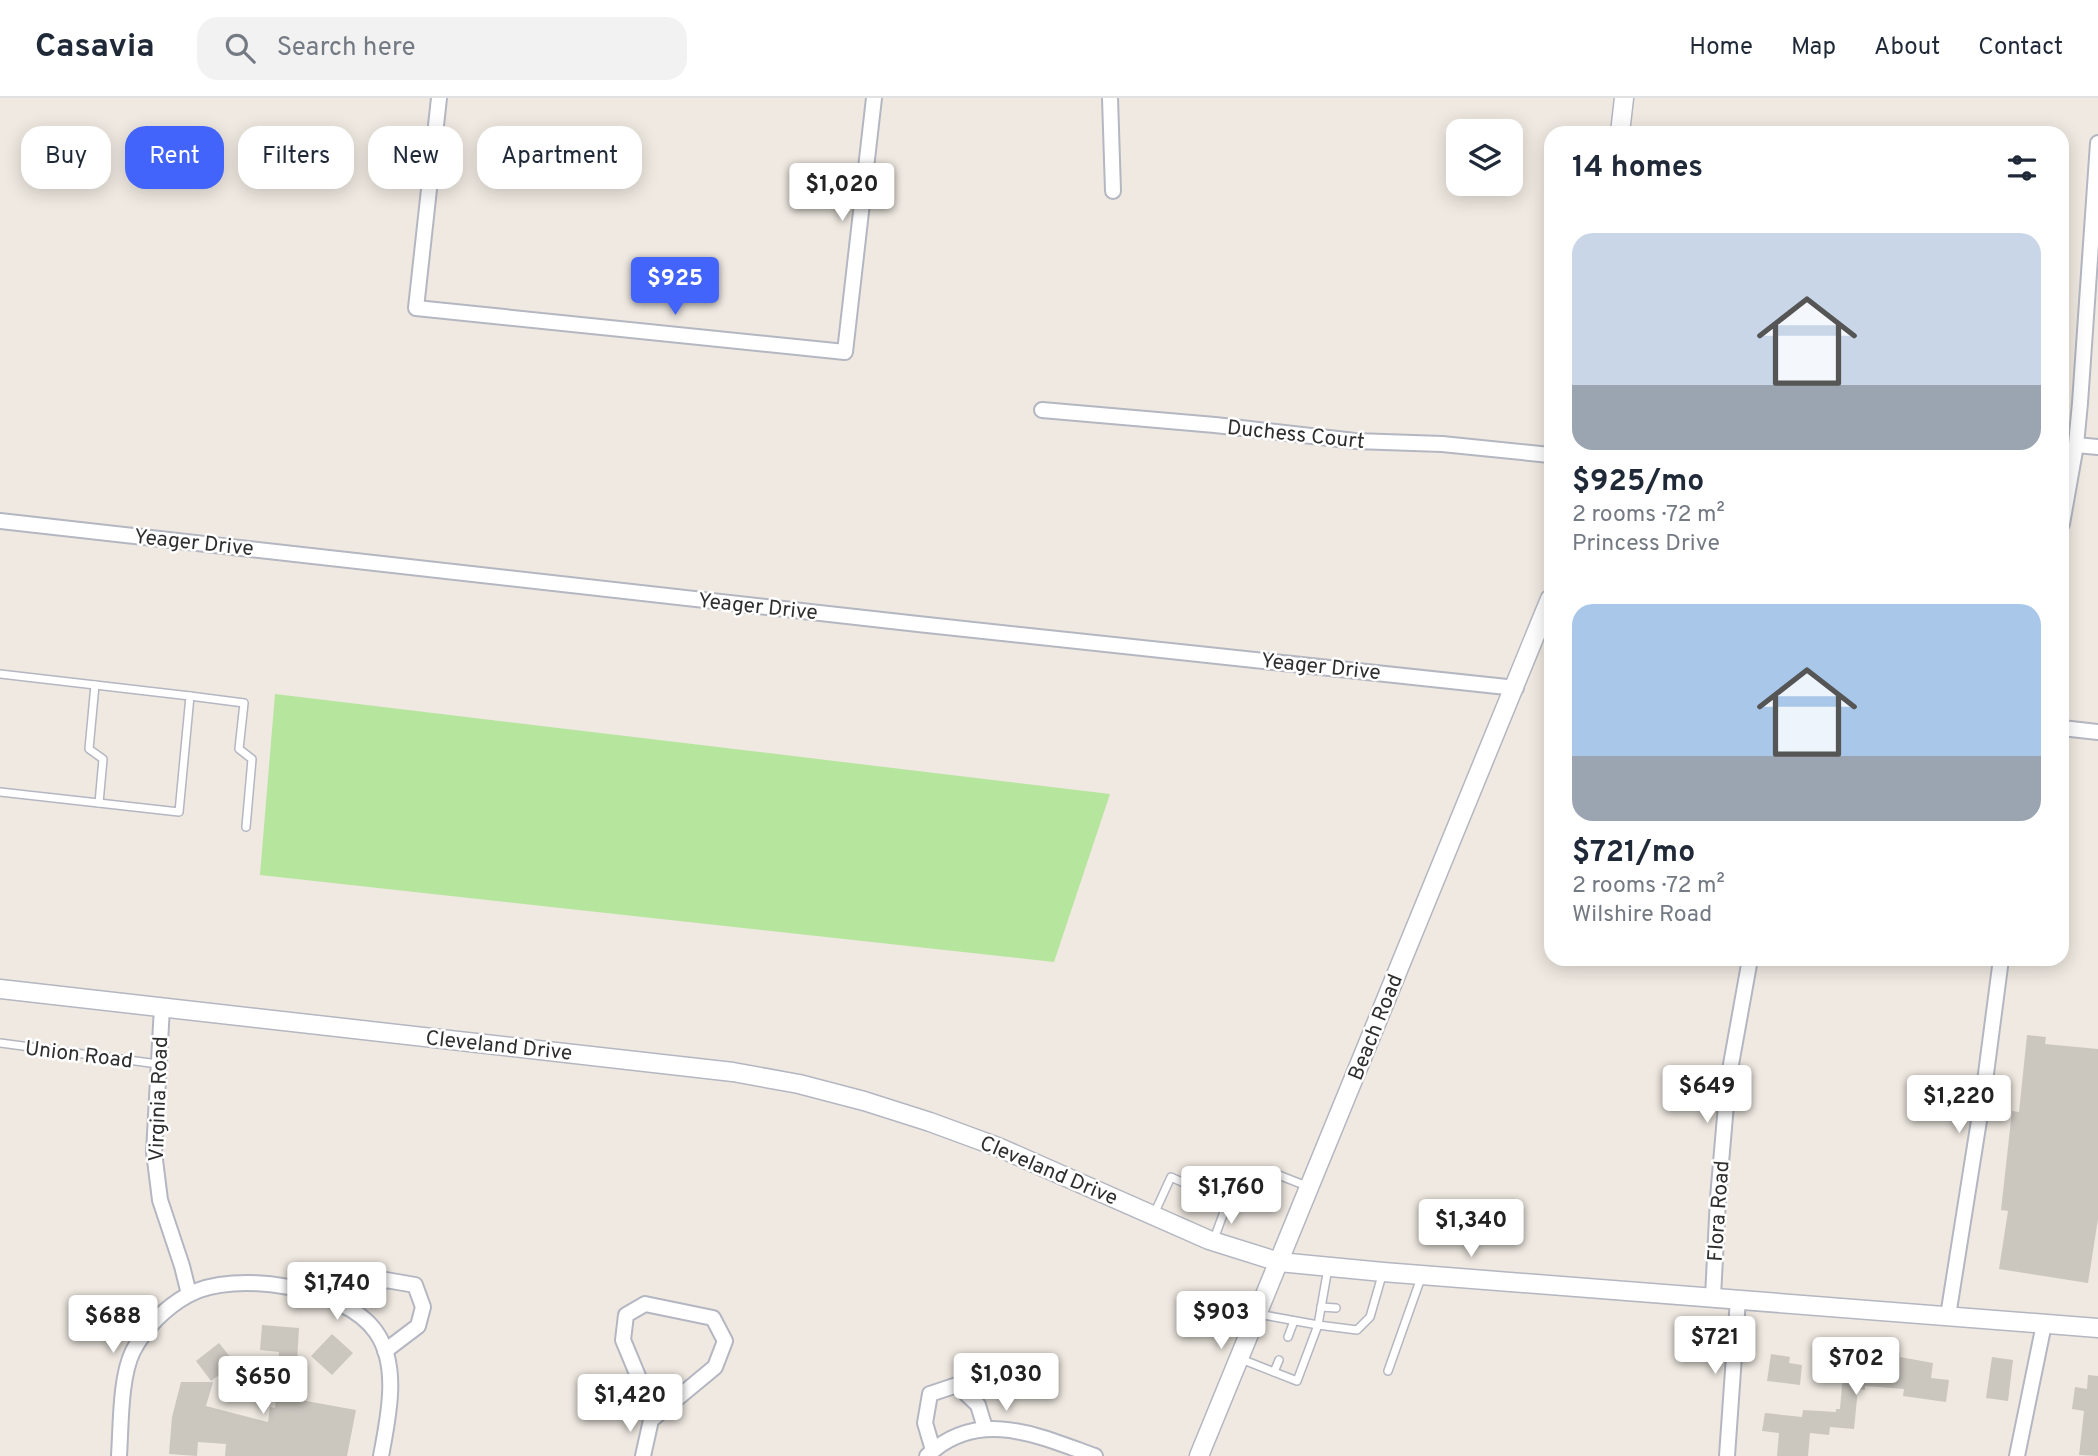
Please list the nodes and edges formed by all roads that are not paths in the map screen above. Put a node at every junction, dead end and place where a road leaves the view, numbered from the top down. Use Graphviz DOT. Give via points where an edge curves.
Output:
graph roads {
  1 [pos="439,98"];
  2 [pos="873,98"];
  3 [pos="1111,98"];
  4 [pos="1624,98"];
  5 [pos="1621,126"];
  6 [pos="2098,143"];
  7 [pos="1113,191"];
  8 [pos="1042,410"];
  9 [pos="2076,445"];
  10 [pos="2098,447"];
  11 [pos="1544,454"];
  12 [pos="2069,484"];
  13 [pos="0,521"];
  14 [pos="1544,636"];
  15 [pos="0,674"];
  16 [pos="95,685"];
  17 [pos="1516,688"];
  18 [pos="190,696"];
  19 [pos="2069,729"];
  20 [pos="2098,732"];
  21 [pos="0,792"];
  22 [pos="99,803"];
  23 [pos="246,827"];
  24 [pos="1749,966"];
  25 [pos="2000,966"];
  26 [pos="0,989"];
  27 [pos="162,1007"];
  28 [pos="0,1044"];
  29 [pos="158,1064"];
  30 [pos="1309,1187"];
  31 [pos="1228,1200"];
  32 [pos="1154,1215"];
  33 [pos="1213,1241"];
  34 [pos="1279,1262"];
  35 [pos="1329,1266"];
  36 [pos="1383,1272"];
  37 [pos="1422,1275"];
  38 [pos="189,1294"];
  39 [pos="1713,1297"];
  40 [pos="1738,1299"];
  41 [pos="343,1305"];
  42 [pos="1321,1307"];
  43 [pos="1336,1308"];
  44 [pos="1361,1310"];
  45 [pos="1372,1311"];
  46 [pos="1257,1314"];
  47 [pos="1948,1316"];
  48 [pos="1294,1321"];
  49 [pos="2044,1324"];
  50 [pos="1318,1325"];
  51 [pos="2098,1328"];
  52 [pos="1288,1337"];
  53 [pos="385,1351"];
  54 [pos="1239,1359"];
  55 [pos="1279,1360"];
  56 [pos="1388,1370"];
  57 [pos="1274,1372"];
  58 [pos="651,1420"];
  59 [pos="985,1428"];
  60 [pos="930,1453"];
  61 [pos="119,1456"];
  62 [pos="381,1456"];
  63 [pos="643,1456"];
  64 [pos="1095,1456"];
  65 [pos="1199,1456"];
  66 [pos="1727,1456"];
  67 [pos="2017,1456"];
  1 -- 2 [label="street" via="416,308 845,352"];
  3 -- 7 [label="street"];
  4 -- 5 [label="street"];
  6 -- 9 [label="street"];
  8 -- 11 [label="street, Duchess Court"];
  9 -- 10 [label="street"];
  9 -- 12 [label="street"];
  13 -- 17 [label="street, Yeager Drive"];
  14 -- 17 [label="street, Beach Road"];
  15 -- 16 [label="lane"];
  16 -- 18 [label="lane"];
  16 -- 22 [label="lane" via="89,749 103,759"];
  17 -- 30 [label="street, Beach Road"];
  18 -- 22 [label="lane" via="179,812"];
  18 -- 23 [label="lane" via="244,703 239,749 252,759"];
  19 -- 20 [label="street"];
  21 -- 22 [label="lane"];
  24 -- 39 [label="street, Flora Road" via="1728,1081"];
  25 -- 47 [label="street"];
  26 -- 27 [label="street, Cleveland Drive"];
  27 -- 29 [label="street, Virginia Road"];
  27 -- 32 [label="street, Cleveland Drive" via="733,1072 799,1084 975,1138"];
  28 -- 29 [label="lane, Union Road"];
  29 -- 38 [label="street, Virginia Road" via="157,1180"];
  30 -- 31 [label="lane" via="1276,1174 1239,1201"];
  30 -- 34 [label="street, Beach Road"];
  31 -- 32 [label="lane" via="1171,1177"];
  31 -- 33 [label="lane"];
  32 -- 33 [label="street, Cleveland Drive"];
  33 -- 34 [label="street, Cleveland Drive"];
  34 -- 35 [label="street, Cleveland Drive"];
  34 -- 46 [label="street, Beach Road"];
  35 -- 36 [label="street, Cleveland Drive"];
  35 -- 42 [label="lane"];
  36 -- 37 [label="street, Cleveland Drive"];
  36 -- 45 [label="lane"];
  37 -- 39 [label="street, Cleveland Drive"];
  37 -- 56 [label="lane"];
  38 -- 41 [label="street" via="229,1283 263,1284"];
  38 -- 61 [label="street" via="149,1327 132,1353 126,1372"];
  39 -- 40 [label="street, Cleveland Drive"];
  40 -- 47 [label="street, Cleveland Drive"];
  40 -- 66 [label="street"];
  41 -- 53 [label="street" via="377,1332"];
  41 -- 53 [label="street" via="386,1280 415,1285 423,1307 418,1326"];
  42 -- 43 [label="lane"];
  42 -- 50 [label="lane"];
  44 -- 45 [label="lane"];
  45 -- 50 [label="lane" via="1357,1330"];
  46 -- 48 [label="lane"];
  46 -- 54 [label="street, Beach Road"];
  47 -- 49 [label="street, Cleveland Drive"];
  48 -- 50 [label="lane"];
  48 -- 52 [label="lane"];
  49 -- 51 [label="street, Cleveland Drive"];
  49 -- 67 [label="street"];
  50 -- 57 [label="lane" via="1297,1381"];
  53 -- 62 [label="street" via="390,1386"];
  54 -- 57 [label="lane"];
  54 -- 65 [label="street, Beach Road"];
  55 -- 57 [label="lane"];
  58 -- 58 [label="street" via="645,1393 622,1340 626,1315 645,1304 713,1318 725,1341 715,1367"];
  58 -- 63 [label="street"];
  59 -- 60 [label="street" via="961,1434"];
  59 -- 60 [label="street" via="978,1405 957,1385 930,1394 925,1423"];
  59 -- 64 [label="street" via="1031,1433"];
}
